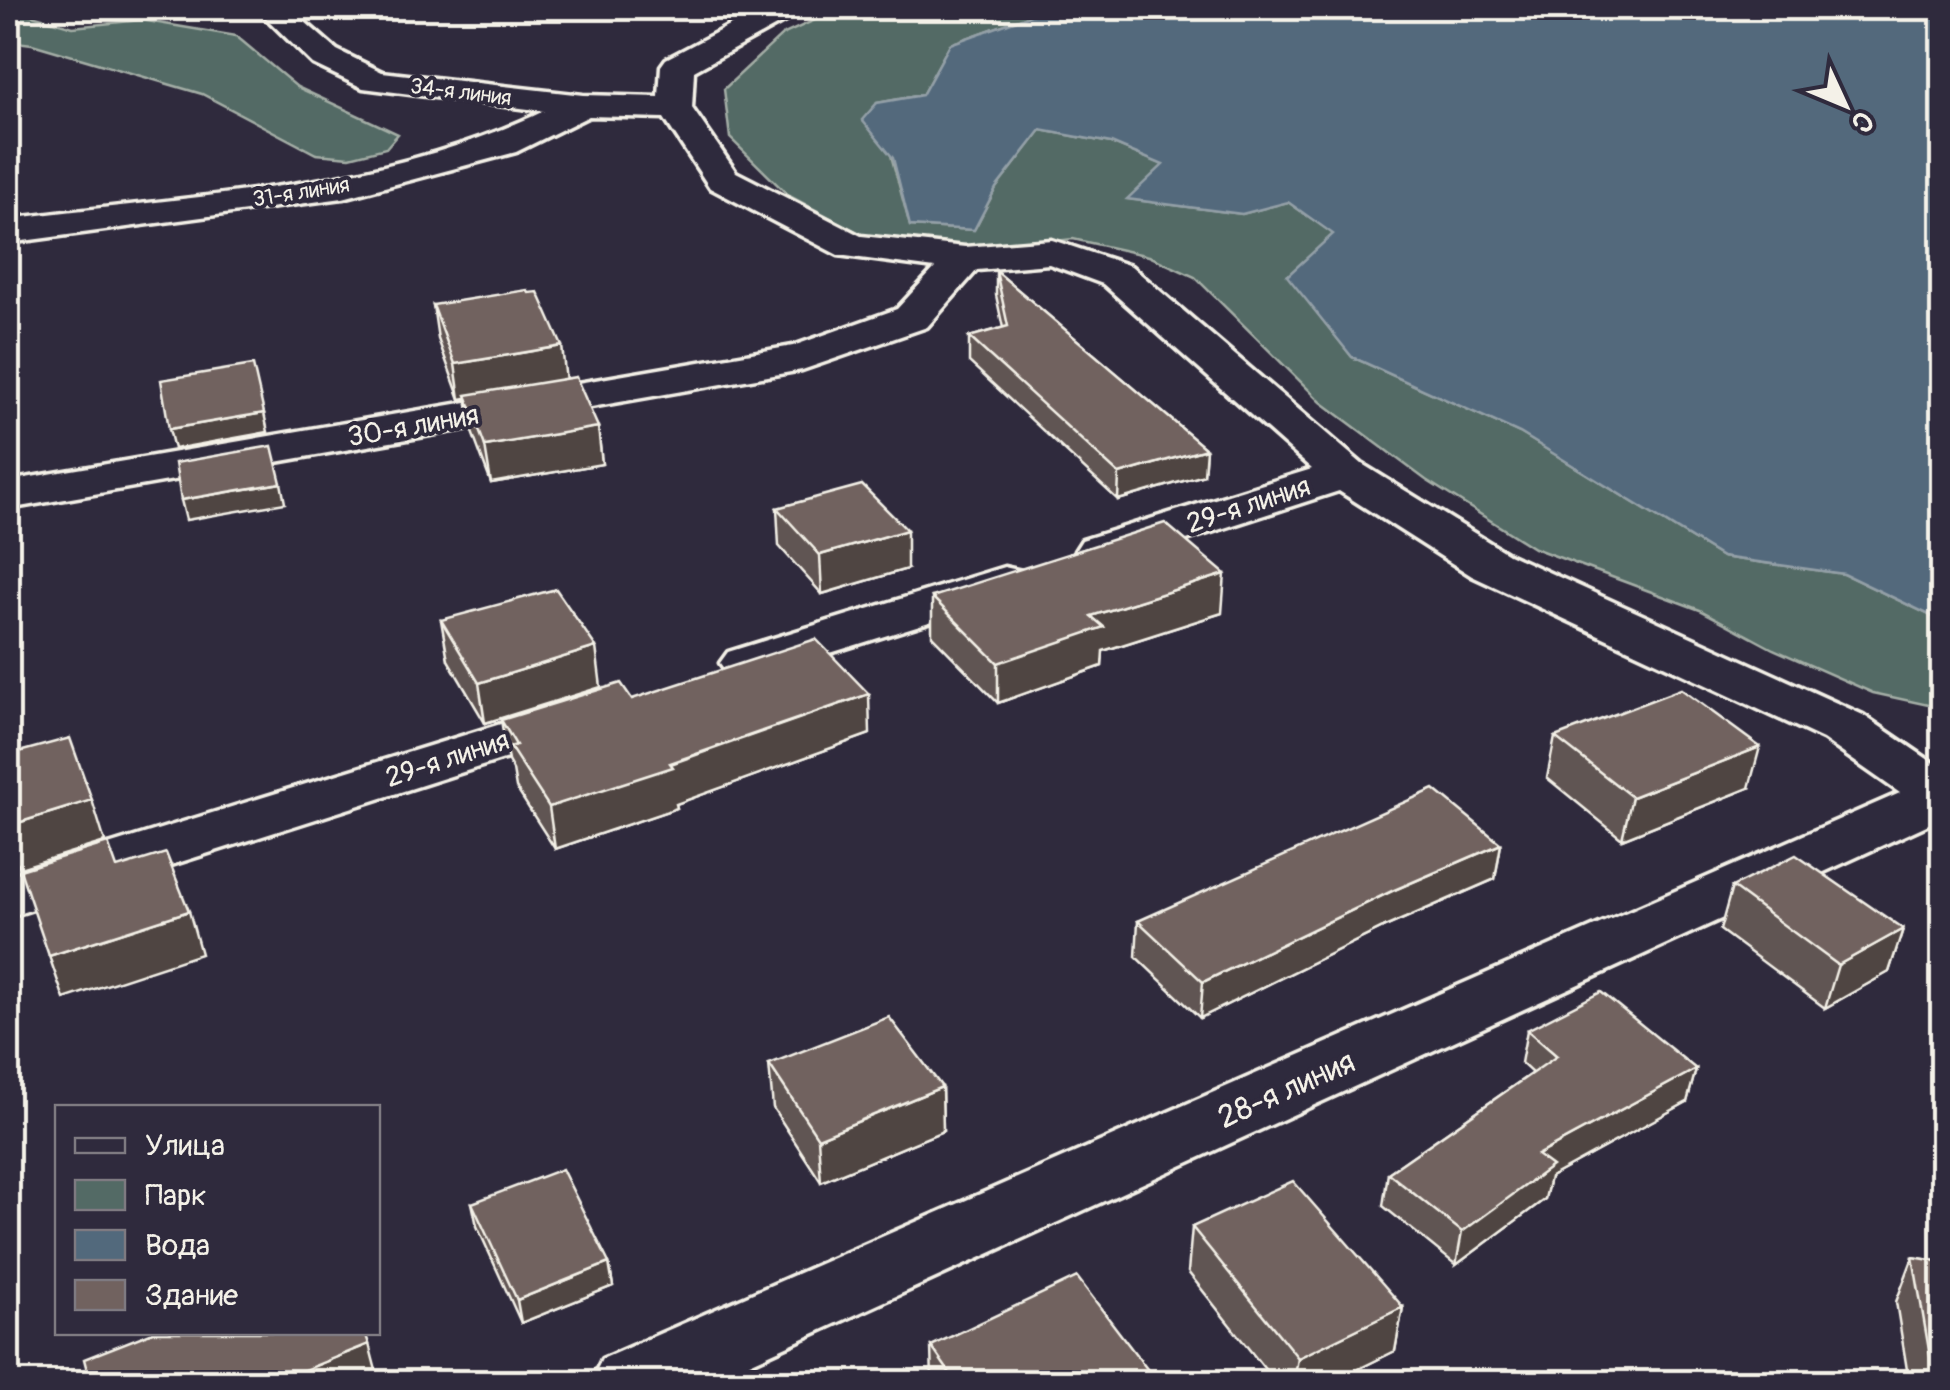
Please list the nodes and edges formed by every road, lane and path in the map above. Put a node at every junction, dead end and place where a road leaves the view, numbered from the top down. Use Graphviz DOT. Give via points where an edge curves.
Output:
graph roads {
  1 [pos="270,8"];
  2 [pos="775,9"];
  3 [pos="583,105"];
  4 [pos="675,108"];
  5 [pos="8,231"];
  6 [pos="965,259"];
  7 [pos="1345,474"];
  8 [pos="8,496"];
  9 [pos="704,676"];
  10 [pos="629,700"];
  11 [pos="1942,796"];
  12 [pos="8,897"];
  13 [pos="630,1382"];
  1 -- 3 [label="street, 34-я линия" via="325,57 376,81"];
  2 -- 4 [label="street" via="678,66"];
  3 -- 4 [label="street, 34-я линия"];
  3 -- 5 [label="street, 31-я линия" via="503,144 343,187"];
  4 -- 6 [label="street" via="722,180 852,247"];
  6 -- 7 [label="street" via="1052,252 1116,275"];
  6 -- 8 [label="street, 30-я линия" via="912,318 802,358"];
  7 -- 9 [label="street, 29-я линия"];
  7 -- 11 [label="street" via="1490,565 1843,727"];
  10 -- 12 [label="street, 29-я линия"];
  11 -- 13 [label="street, 28-я линия"];
}
